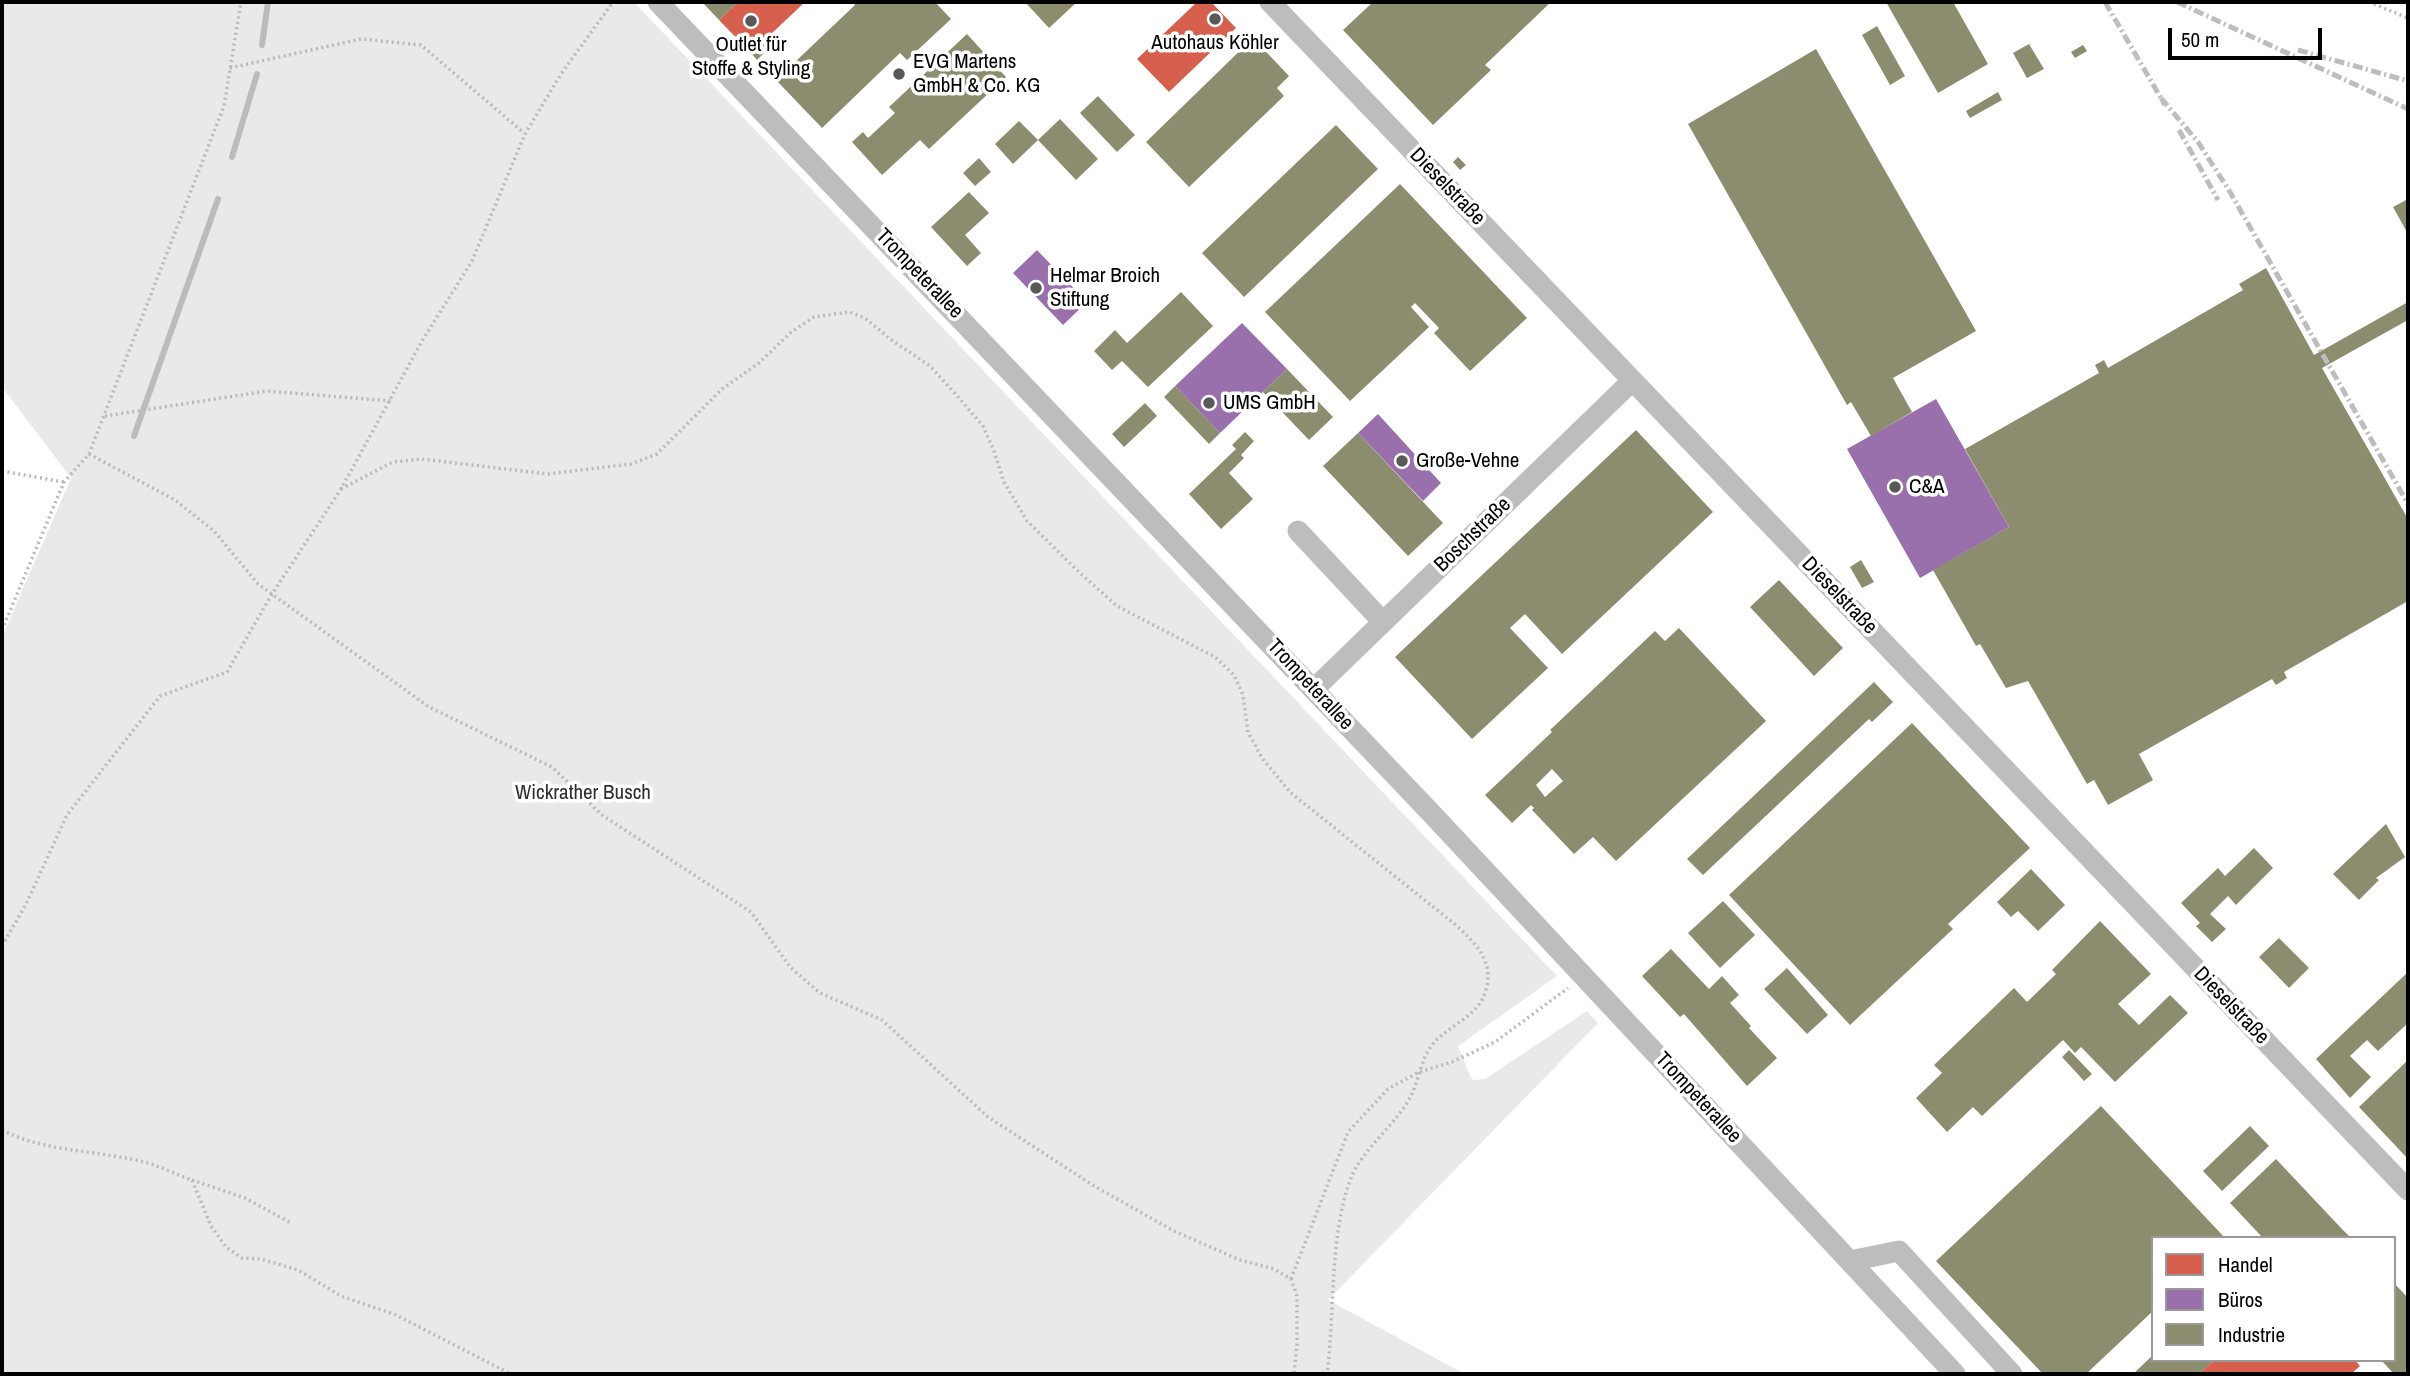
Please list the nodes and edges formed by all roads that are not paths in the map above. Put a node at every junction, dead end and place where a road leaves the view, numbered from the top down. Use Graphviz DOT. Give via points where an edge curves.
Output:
graph roads {
  1 [pos="658,2"];
  2 [pos="1270,2"];
  3 [pos="1632,381"];
  4 [pos="1298,531"];
  5 [pos="1383,622"];
  6 [pos="1314,689"];
  7 [pos="2408,1190"];
  8 [pos="1850,1262"];
  9 [pos="1955,1374"];
  10 [pos="2012,1374"];
  1 -- 6 [label="street, Trompeterallee"];
  2 -- 3 [label="street, Dieselstraße"];
  3 -- 5 [label="street, Boschstraße"];
  3 -- 7 [label="street, Dieselstraße"];
  4 -- 5 [label="street"];
  5 -- 6 [label="street, Boschstraße"];
  6 -- 8 [label="street, Trompeterallee"];
  8 -- 9 [label="street, Trompeterallee"];
  8 -- 10 [label="street" via="1899,1251"];
}
